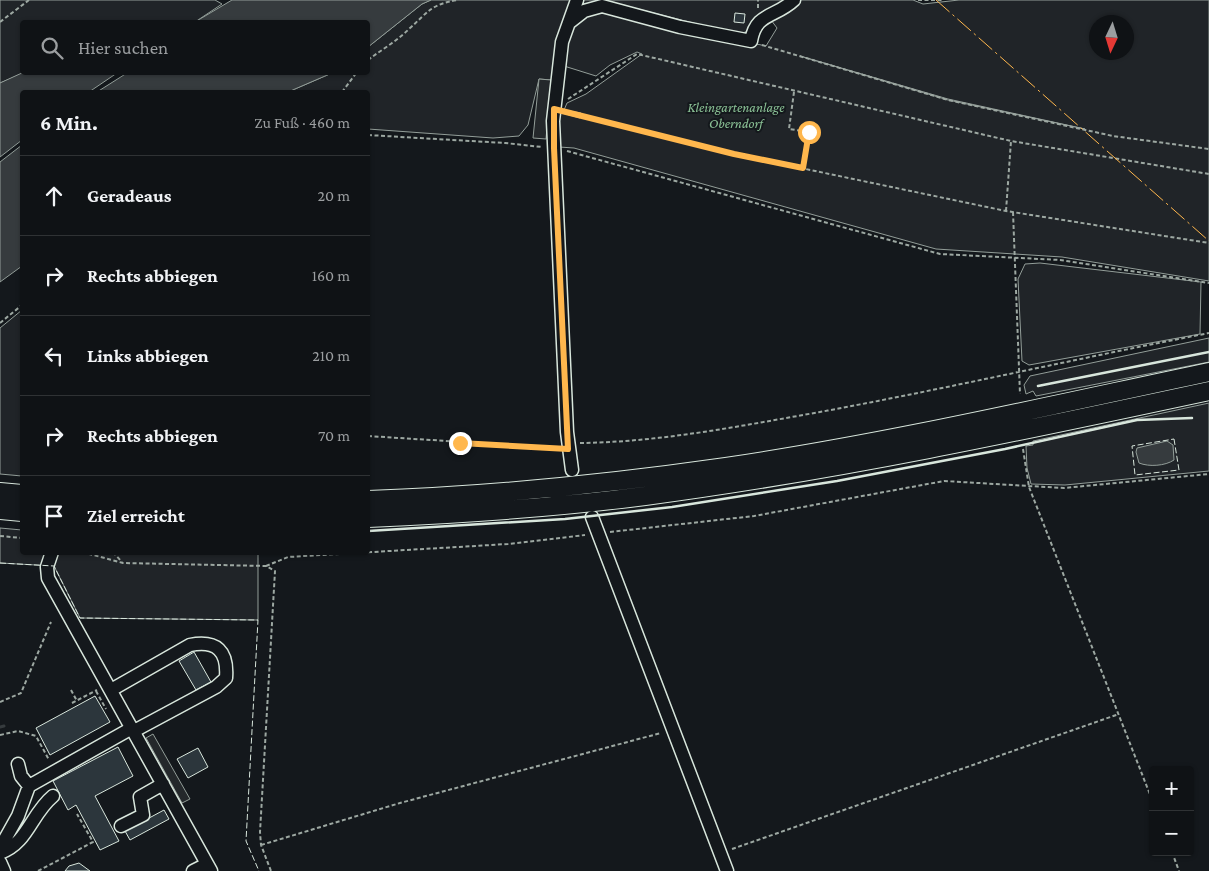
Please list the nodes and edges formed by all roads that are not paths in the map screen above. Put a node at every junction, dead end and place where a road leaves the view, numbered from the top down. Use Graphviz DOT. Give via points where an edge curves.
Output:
graph roads {
  1 [pos="577,0"];
  2 [pos="794,0"];
  3 [pos="568,24"];
  4 [pos="1209,372"];
  5 [pos="1209,391"];
  6 [pos="572,470"];
  7 [pos="0,492"];
  8 [pos="20,494"];
  9 [pos="370,500"];
  10 [pos="0,510"];
  11 [pos="20,512"];
  12 [pos="592,517"];
  13 [pos="370,518"];
  14 [pos="50,555"];
  15 [pos="110,687"];
  16 [pos="133,729"];
  17 [pos="18,764"];
  18 [pos="163,784"];
  19 [pos="29,786"];
  20 [pos="53,796"];
  21 [pos="121,826"];
  22 [pos="0,848"];
  23 [pos="0,853"];
  24 [pos="0,862"];
  25 [pos="209,867"];
  26 [pos="4,871"];
  27 [pos="193,871"];
  28 [pos="727,871"];
  1 -- 3 [label="street"];
  2 -- 3 [label="street" via="757,23 751,42 602,6 584,11"];
  3 -- 6 [label="street" via="561,48 554,109 554,148 568,446"];
  4 -- 9 [label="highway" via="943,428 727,466 555,488"];
  5 -- 13 [label="highway" via="946,446 724,485 570,504"];
  7 -- 8 [label="highway"];
  10 -- 11 [label="highway"];
  12 -- 28 [label="street"];
  14 -- 15 [label="street" via="48,578"];
  15 -- 16 [label="street"];
  15 -- 16 [label="street" via="190,645 204,642 222,652 227,666 226,678 216,688"];
  16 -- 18 [label="street"];
  16 -- 19 [label="street"];
  17 -- 19 [label="street" via="21,776"];
  18 -- 21 [label="street" via="140,797 143,815"];
  18 -- 25 [label="street"];
  19 -- 22 [label="street" via="18,816"];
  20 -- 23 [label="street" via="43,804 25,836 12,848"];
  24 -- 26 [label="street"];
  25 -- 27 [label="street"];
}
